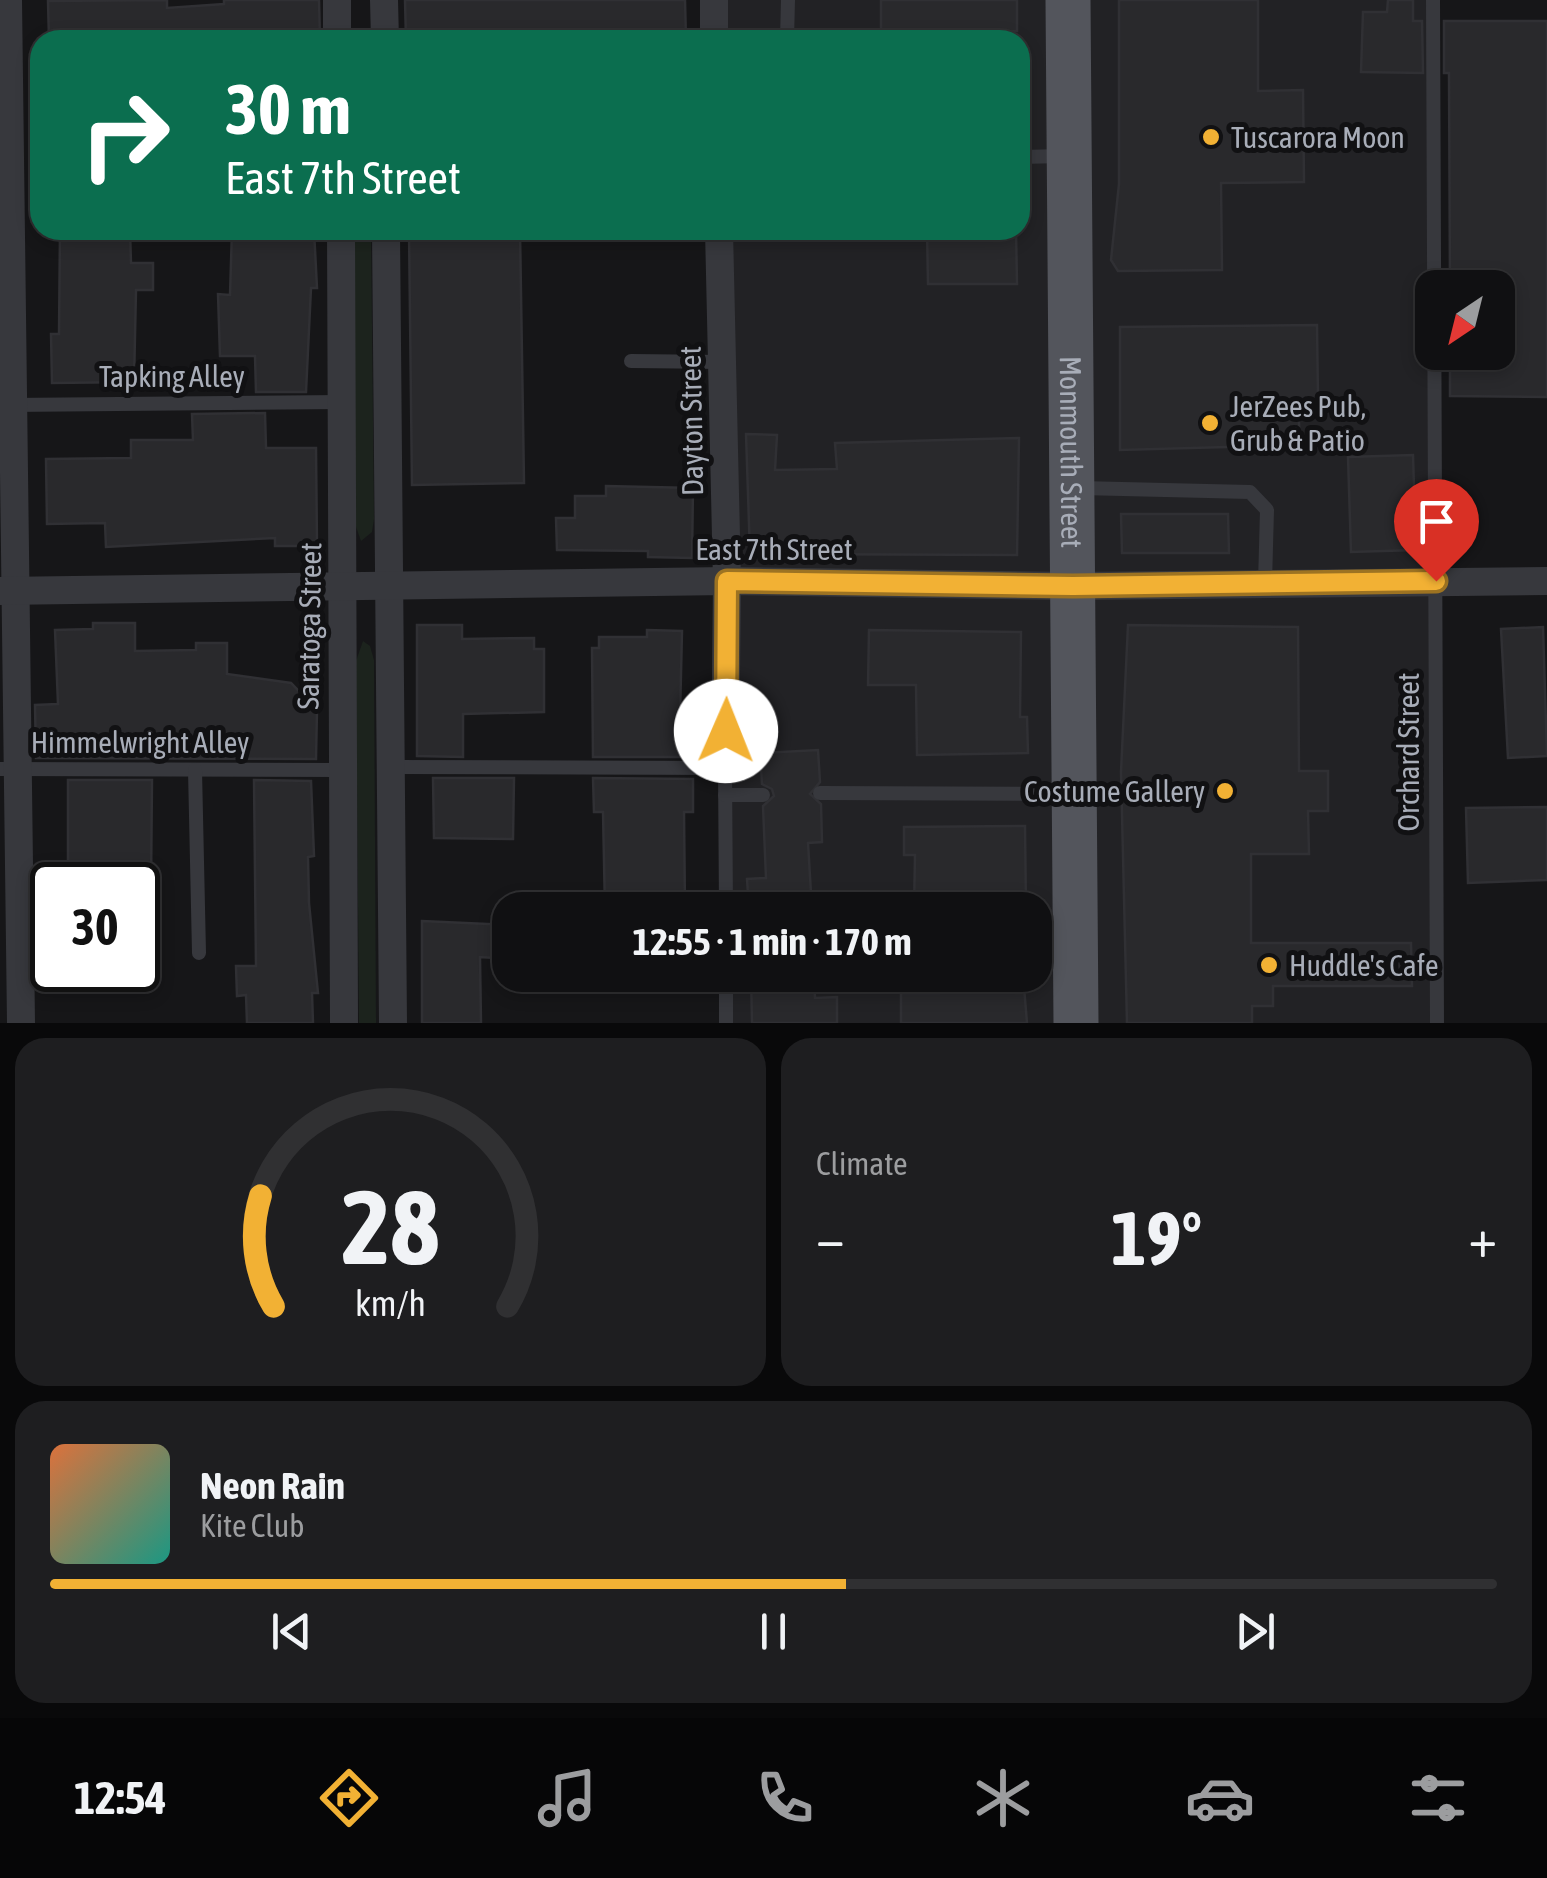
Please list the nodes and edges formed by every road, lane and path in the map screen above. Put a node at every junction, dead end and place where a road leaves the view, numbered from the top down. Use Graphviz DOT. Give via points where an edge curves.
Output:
graph roads {
  1 [pos="8,0"];
  2 [pos="337,0"];
  3 [pos="384,0"];
  4 [pos="714,0"];
  5 [pos="788,0"];
  6 [pos="1068,0"];
  7 [pos="1432,0"];
  8 [pos="338,30"];
  9 [pos="385,30"];
  10 [pos="714,30"];
  11 [pos="788,30"];
  12 [pos="1030,156"];
  13 [pos="1069,156"];
  14 [pos="341,240"];
  15 [pos="386,240"];
  16 [pos="719,240"];
  17 [pos="631,361"];
  18 [pos="722,362"];
  19 [pos="344,402"];
  20 [pos="8,405"];
  21 [pos="1072,488"];
  22 [pos="727,581"];
  23 [pos="1436,581"];
  24 [pos="1547,581"];
  25 [pos="1265,583"];
  26 [pos="390,584"];
  27 [pos="342,586"];
  28 [pos="1073,586"];
  29 [pos="7,591"];
  30 [pos="392,767"];
  31 [pos="9,769"];
  32 [pos="194,770"];
  33 [pos="340,770"];
  34 [pos="725,782"];
  35 [pos="820,794"];
  36 [pos="1076,794"];
  37 [pos="762,795"];
  38 [pos="726,892"];
  39 [pos="198,952"];
  40 [pos="726,992"];
  41 [pos="21,1023"];
  42 [pos="344,1023"];
  43 [pos="393,1023"];
  44 [pos="726,1023"];
  45 [pos="1076,1023"];
  46 [pos="1437,1023"];
  1 -- 20 [label="street"];
  2 -- 8 [label="street"];
  3 -- 9 [label="street"];
  4 -- 10 [label="street"];
  5 -- 11 [label="lane"];
  6 -- 13 [label="main road, Monmouth Street"];
  7 -- 23 [label="lane, Orchard Street"];
  12 -- 13 [label="lane"];
  13 -- 21 [label="main road, Monmouth Street"];
  14 -- 19 [label="street, Saratoga Street"];
  15 -- 26 [label="street"];
  16 -- 18 [label="street, Dayton Street"];
  17 -- 18 [label="lane"];
  18 -- 22 [label="street, Dayton Street"];
  19 -- 20 [label="lane, Tapking Alley"];
  19 -- 27 [label="street, Saratoga Street"];
  20 -- 29 [label="street"];
  21 -- 25 [label="lane" via="1250,492 1267,510"];
  21 -- 28 [label="main road, Monmouth Street"];
  22 -- 26 [label="street, East 7th Street"];
  22 -- 28 [label="street, East 7th Street"];
  22 -- 34 [label="street, Dayton Street"];
  23 -- 24 [label="street, East 7th Street"];
  23 -- 25 [label="street, East 7th Street"];
  23 -- 46 [label="lane, Orchard Street"];
  25 -- 28 [label="street, East 7th Street"];
  26 -- 27 [label="street, East 7th Street"];
  26 -- 30 [label="street"];
  27 -- 29 [label="street, East 7th Street"];
  27 -- 33 [label="street, Saratoga Street"];
  28 -- 36 [label="main road, Monmouth Street"];
  29 -- 31 [label="street"];
  30 -- 34 [label="lane"];
  30 -- 43 [label="street"];
  31 -- 32 [label="lane, Himmelwright Alley"];
  31 -- 41 [label="street"];
  32 -- 33 [label="lane, Himmelwright Alley"];
  32 -- 39 [label="lane"];
  33 -- 42 [label="street, Saratoga Street"];
  34 -- 37 [label="lane"];
  34 -- 38 [label="lane, Dayton Street"];
  35 -- 36 [label="lane"];
  36 -- 45 [label="main road, Monmouth Street"];
  40 -- 44 [label="lane"];
}
